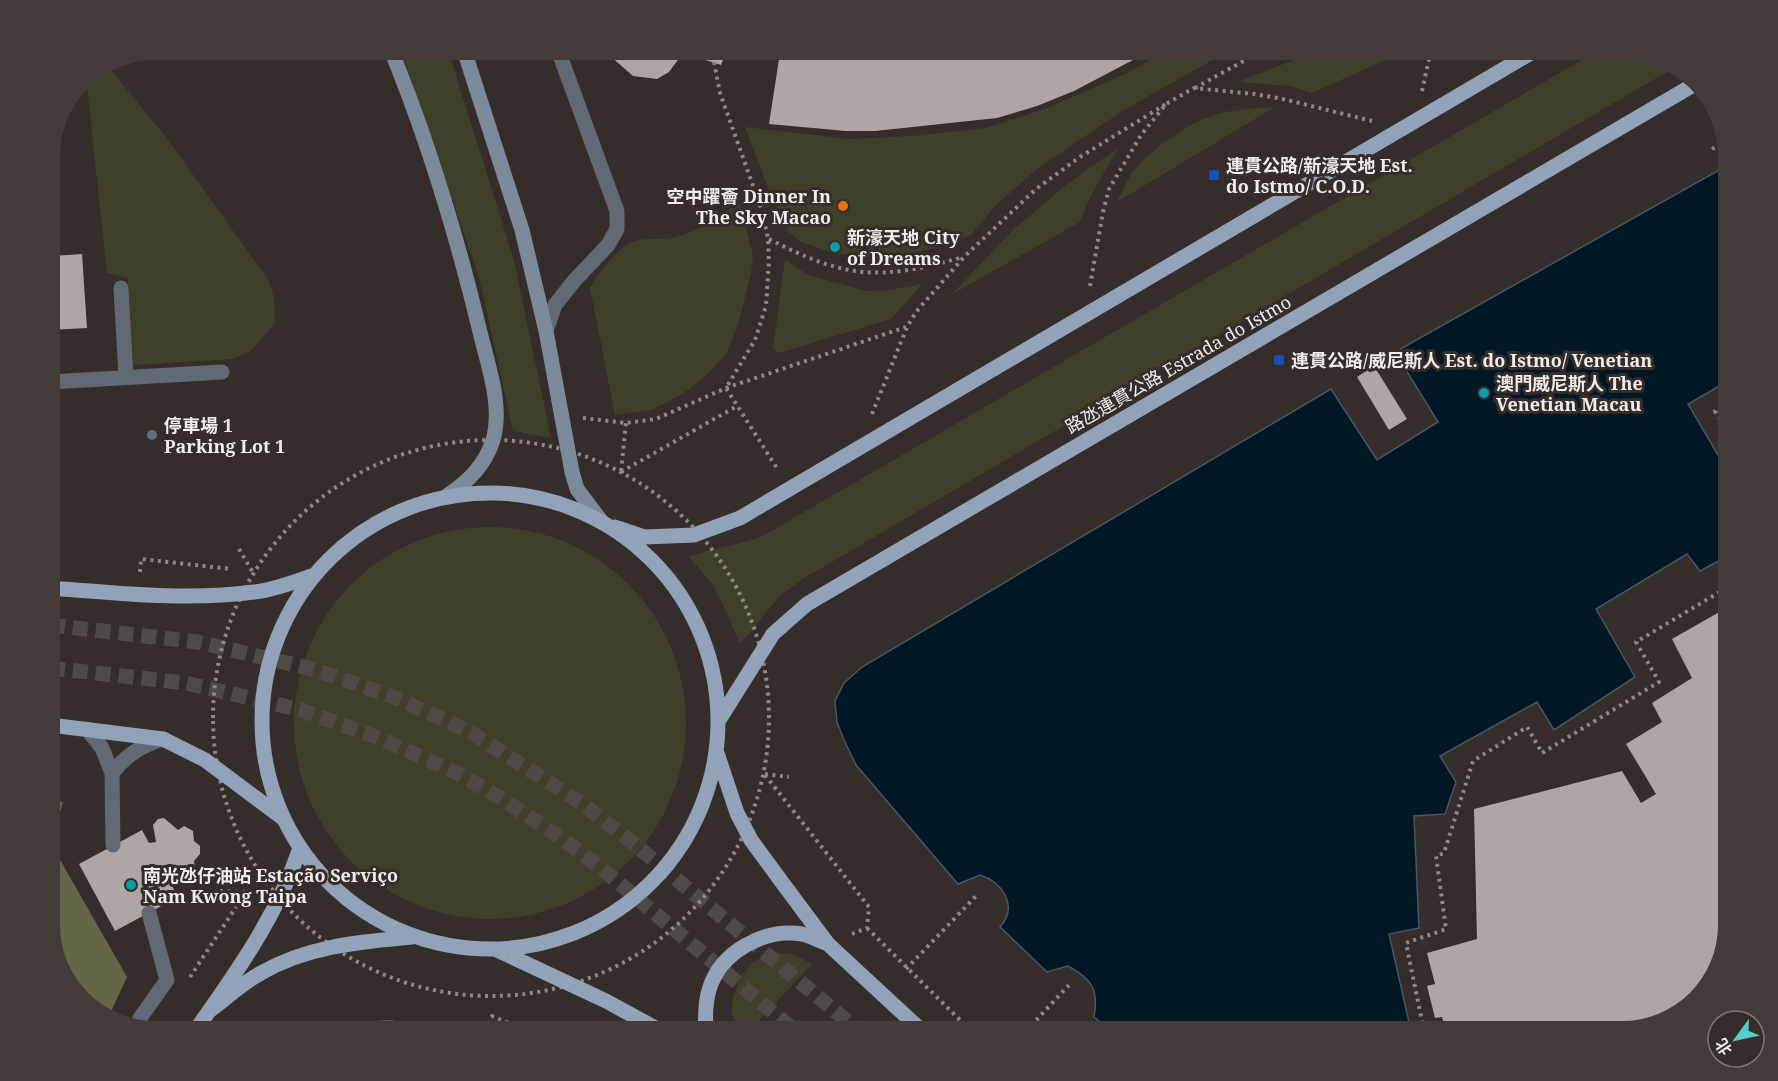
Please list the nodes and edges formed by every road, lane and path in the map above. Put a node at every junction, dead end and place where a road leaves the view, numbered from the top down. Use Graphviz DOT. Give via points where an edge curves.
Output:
graph roads {
  1 [pos="395,60"];
  2 [pos="467,60"];
  3 [pos="562,60"];
  4 [pos="1245,60"];
  5 [pos="1428,60"];
  6 [pos="1519,60"];
  7 [pos="714,62"];
  8 [pos="1689,87"];
  9 [pos="1194,88"];
  10 [pos="1166,104"];
  11 [pos="1408,125"];
  12 [pos="1717,146"];
  13 [pos="1712,149"];
  14 [pos="768,239"];
  15 [pos="964,257"];
  16 [pos="121,288"];
  17 [pos="1085,314"];
  18 [pos="907,327"];
  19 [pos="546,331"];
  20 [pos="222,372"];
  21 [pos="126,377"];
  22 [pos="60,381"];
  23 [pos="726,388"];
  24 [pos="737,406"];
  25 [pos="562,415"];
  26 [pos="626,423"];
  27 [pos="858,448"];
  28 [pos="621,472"];
  29 [pos="789,488"];
  30 [pos="448,495"];
  31 [pos="604,523"];
  32 [pos="239,549"];
  33 [pos="141,559"];
  34 [pos="252,572"];
  35 [pos="312,576"];
  36 [pos="60,589"];
  37 [pos="1718,592"];
  38 [pos="719,720"];
  39 [pos="60,726"];
  40 [pos="87,729"];
  41 [pos="163,739"];
  42 [pos="717,753"];
  43 [pos="112,773"];
  44 [pos="765,774"];
  45 [pos="789,777"];
  46 [pos="284,819"];
  47 [pos="113,845"];
  48 [pos="300,848"];
  49 [pos="220,891"];
  50 [pos="246,892"];
  51 [pos="978,894"];
  52 [pos="236,907"];
  53 [pos="148,913"];
  54 [pos="867,928"];
  55 [pos="416,937"];
  56 [pos="828,944"];
  57 [pos="497,950"];
  58 [pos="906,969"];
  59 [pos="187,981"];
  60 [pos="1070,984"];
  61 [pos="209,1011"];
  62 [pos="140,1019"];
  63 [pos="202,1021"];
  64 [pos="490,1021"];
  65 [pos="503,1021"];
  66 [pos="641,1021"];
  67 [pos="705,1021"];
  68 [pos="910,1021"];
  69 [pos="960,1021"];
  70 [pos="1036,1021"];
  71 [pos="1422,1021"];
  1 -- 30 [label="main road" via="462,255 493,386 496,414 493,439 484,462 468,481"];
  2 -- 19 [label="main road" via="522,230"];
  3 -- 19 [label="lane" via="617,211 618,229 555,305"];
  4 -- 9 [label="path"];
  5 -- 11 [label="path"];
  6 -- 11 [label="main road"];
  7 -- 14 [label="path" via="720,93 762,211"];
  8 -- 38 [label="main road, 路氹連貫公路 Estrada do Istmo" via="807,604 773,634"];
  9 -- 10 [label="path"];
  9 -- 11 [label="path" via="1283,99"];
  10 -- 15 [label="path" via="1036,189"];
  10 -- 17 [label="path" via="1141,135 1109,189"];
  11 -- 17 [label="main road"];
  12 -- 13 [label="path"];
  14 -- 15 [label="path" via="836,269 868,274 902,272"];
  14 -- 23 [label="path" via="766,306 755,340"];
  15 -- 18 [label="path"];
  16 -- 21 [label="lane"];
  17 -- 27 [label="main road"];
  18 -- 23 [label="path"];
  18 -- 27 [label="path"];
  19 -- 25 [label="main road"];
  20 -- 21 [label="lane"];
  21 -- 22 [label="lane"];
  23 -- 24 [label="path"];
  23 -- 26 [label="path" via="656,419"];
  24 -- 28 [label="path"];
  24 -- 29 [label="path"];
  25 -- 26 [label="path"];
  25 -- 31 [label="main road" via="577,489"];
  26 -- 28 [label="path"];
  27 -- 29 [label="main road"];
  28 -- 34 [label="path" via="566,449 506,439 436,444 388,458 335,485 289,524"];
  28 -- 44 [label="path" via="671,506 704,540 743,600 763,656 770,715"];
  29 -- 31 [label="main road" via="740,518 694,535 645,537"];
  30 -- 31 [label="main road" via="501,492 553,501"];
  30 -- 35 [label="main road" via="396,511 351,539"];
  31 -- 38 [label="main road" via="653,561 688,608 710,662"];
  32 -- 34 [label="path"];
  33 -- 34 [label="path"];
  34 -- 44 [label="path" via="222,644 212,721 224,798 256,869 302,924 361,965 428,990 499,998 560,990 619,968 671,933 714,887 746,834"];
  35 -- 36 [label="main road" via="256,592 211,596"];
  35 -- 46 [label="main road" via="284,619 267,668 262,719 267,771"];
  37 -- 71 [label="path" via="1636,642 1659,682 1542,753 1527,727 1473,761 1444,853 1436,856 1446,928 1406,943"];
  38 -- 42 [label="main road"];
  39 -- 40 [label="main road"];
  40 -- 41 [label="main road"];
  40 -- 43 [label="lane" via="102,748"];
  41 -- 43 [label="lane" via="127,756"];
  41 -- 46 [label="main road" via="205,760"];
  42 -- 56 [label="main road" via="737,813 751,840"];
  42 -- 57 [label="main road" via="699,815 666,869 618,912 560,939"];
  43 -- 47 [label="lane"];
  44 -- 45 [label="path"];
  44 -- 54 [label="path" via="869,907"];
  46 -- 48 [label="main road"];
  48 -- 55 [label="main road" via="332,886 371,916"];
  48 -- 61 [label="main road" via="270,918"];
  49 -- 50 [label="path"];
  51 -- 58 [label="path"];
  52 -- 59 [label="path"];
  53 -- 62 [label="lane" via="167,980"];
  54 -- 56 [label="path"];
  54 -- 58 [label="path"];
  55 -- 57 [label="main road" via="469,950"];
  55 -- 61 [label="main road" via="346,944 286,960 258,974"];
  56 -- 67 [label="main road" via="801,934 773,934 746,944 724,963 709,987"];
  56 -- 68 [label="main road"];
  57 -- 66 [label="main road"];
  58 -- 69 [label="path"];
  60 -- 70 [label="path"];
  61 -- 63 [label="main road"];
  64 -- 65 [label="path" via="492,1016"];
}
